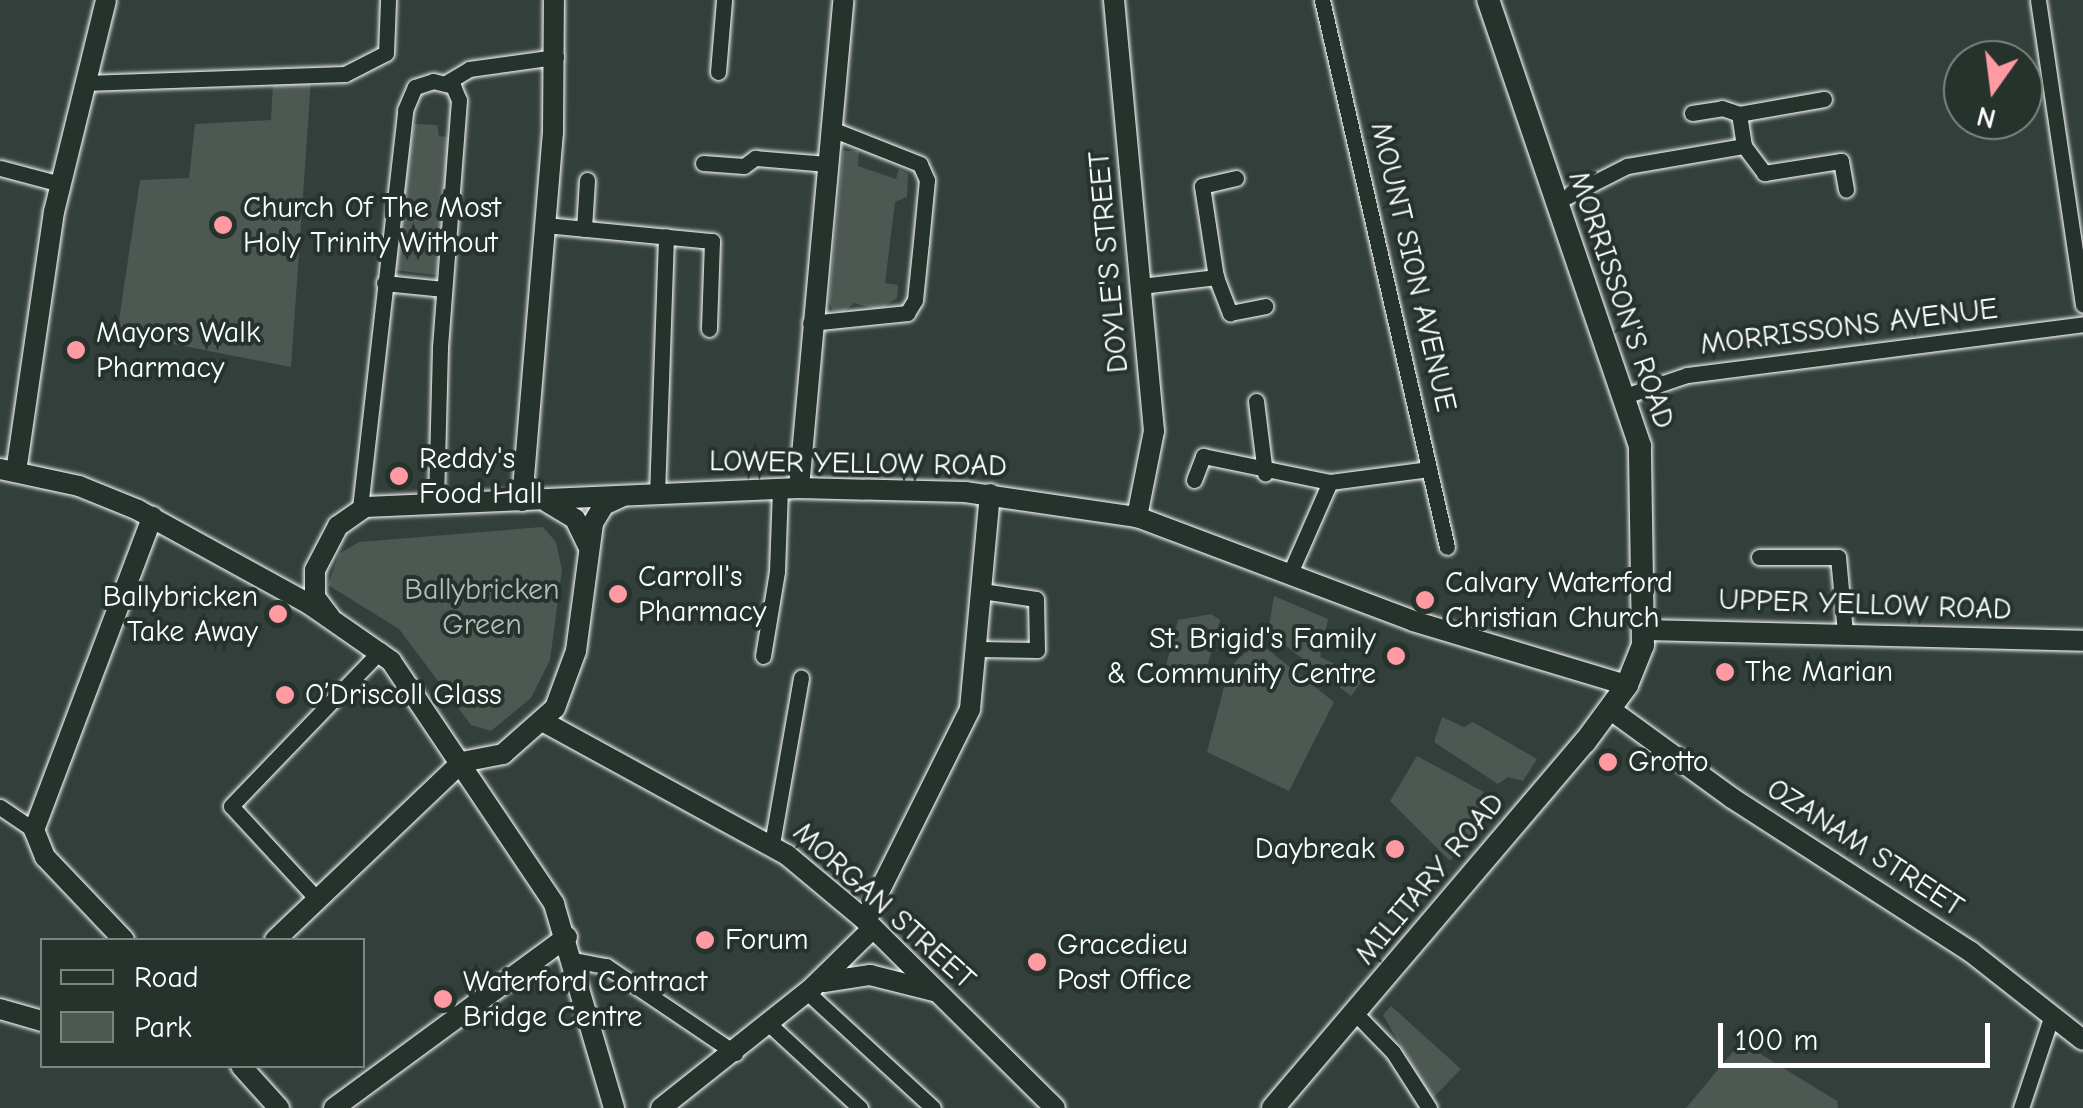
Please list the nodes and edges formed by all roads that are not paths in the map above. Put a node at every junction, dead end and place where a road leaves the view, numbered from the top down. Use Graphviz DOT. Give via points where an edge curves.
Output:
graph roads {
  1 [pos="106,0"];
  2 [pos="388,0"];
  3 [pos="554,0"];
  4 [pos="724,0"];
  5 [pos="843,0"];
  6 [pos="1114,0"];
  7 [pos="1322,0"];
  8 [pos="1488,0"];
  9 [pos="2038,0"];
  10 [pos="556,57"];
  11 [pos="718,72"];
  12 [pos="85,83"];
  13 [pos="446,83"];
  14 [pos="1824,100"];
  15 [pos="1692,113"];
  16 [pos="1739,114"];
  17 [pos="830,128"];
  18 [pos="1744,146"];
  19 [pos="704,163"];
  20 [pos="826,164"];
  21 [pos="0,168"];
  22 [pos="1236,178"];
  23 [pos="587,180"];
  24 [pos="60,184"];
  25 [pos="1846,190"];
  26 [pos="1556,202"];
  27 [pos="545,226"];
  28 [pos="584,229"];
  29 [pos="666,236"];
  30 [pos="1216,277"];
  31 [pos="384,283"];
  32 [pos="1142,286"];
  33 [pos="444,289"];
  34 [pos="2083,305"];
  35 [pos="1264,306"];
  36 [pos="810,324"];
  37 [pos="2083,324"];
  38 [pos="709,329"];
  39 [pos="1624,396"];
  40 [pos="1256,401"];
  41 [pos="1430,469"];
  42 [pos="8,470"];
  43 [pos="1265,472"];
  44 [pos="1194,480"];
  45 [pos="1330,482"];
  46 [pos="790,488"];
  47 [pos="657,494"];
  48 [pos="990,494"];
  49 [pos="622,497"];
  50 [pos="529,501"];
  51 [pos="436,503"];
  52 [pos="360,508"];
  53 [pos="1137,516"];
  54 [pos="152,517"];
  55 [pos="1447,547"];
  56 [pos="589,550"];
  57 [pos="1759,557"];
  58 [pos="318,564"];
  59 [pos="1290,573"];
  60 [pos="264,578"];
  61 [pos="982,590"];
  62 [pos="330,617"];
  63 [pos="1645,630"];
  64 [pos="1845,633"];
  65 [pos="2083,640"];
  66 [pos="978,648"];
  67 [pos="381,650"];
  68 [pos="763,656"];
  69 [pos="801,678"];
  70 [pos="1627,685"];
  71 [pos="1610,710"];
  72 [pos="544,722"];
  73 [pos="510,750"];
  74 [pos="462,762"];
  75 [pos="0,807"];
  76 [pos="495,810"];
  77 [pos="34,830"];
  78 [pos="772,844"];
  79 [pos="316,898"];
  80 [pos="869,924"];
  81 [pos="567,937"];
  82 [pos="122,938"];
  83 [pos="276,938"];
  84 [pos="574,960"];
  85 [pos="810,990"];
  86 [pos="937,992"];
  87 [pos="0,1009"];
  88 [pos="1356,1013"];
  89 [pos="2052,1015"];
  90 [pos="40,1019"];
  91 [pos="770,1024"];
  92 [pos="2083,1040"];
  93 [pos="734,1052"];
  94 [pos="243,1068"];
  95 [pos="280,1108"];
  96 [pos="334,1108"];
  97 [pos="614,1108"];
  98 [pos="661,1108"];
  99 [pos="860,1108"];
  100 [pos="933,1108"];
  101 [pos="1055,1108"];
  102 [pos="1273,1108"];
  103 [pos="1428,1108"];
  104 [pos="2022,1108"];
  1 -- 12 [label="street"];
  2 -- 12 [label="street" via="386,53 372,65 340,74"];
  3 -- 10 [label="street"];
  4 -- 11 [label="street"];
  5 -- 17 [label="street"];
  6 -- 32 [label="street, DOYLE'S STREET"];
  7 -- 41 [label="street, MOUNT SION AVENUE"];
  8 -- 26 [label="main road, MORRISSON'S ROAD"];
  9 -- 34 [label="street"];
  10 -- 13 [label="street" via="468,69"];
  10 -- 27 [label="street"];
  12 -- 24 [label="street"];
  13 -- 31 [label="street" via="423,82 408,98"];
  13 -- 33 [label="street" via="456,90 459,111"];
  14 -- 16 [label="street"];
  15 -- 16 [label="street" via="1722,108"];
  16 -- 18 [label="street"];
  17 -- 20 [label="street"];
  17 -- 36 [label="street" via="920,164 927,180 921,242 915,300 907,313"];
  18 -- 25 [label="street" via="1764,173 1842,161"];
  18 -- 26 [label="street" via="1627,166"];
  19 -- 20 [label="street" via="744,166 755,158"];
  20 -- 36 [label="street"];
  21 -- 24 [label="street"];
  22 -- 30 [label="street" via="1202,186"];
  23 -- 28 [label="street"];
  24 -- 42 [label="street"];
  26 -- 39 [label="main road, MORRISSON'S ROAD"];
  27 -- 28 [label="street"];
  27 -- 50 [label="street"];
  28 -- 29 [label="street"];
  29 -- 38 [label="street" via="712,240"];
  29 -- 47 [label="street"];
  30 -- 32 [label="street"];
  30 -- 35 [label="street" via="1230,313"];
  31 -- 33 [label="street"];
  31 -- 52 [label="street"];
  32 -- 53 [label="street, DOYLE'S STREET" via="1154,446"];
  33 -- 51 [label="street"];
  36 -- 46 [label="street"];
  37 -- 39 [label="street, MORRISSONS AVENUE" via="1687,375"];
  39 -- 63 [label="main road, MORRISSON'S ROAD" via="1643,467"];
  40 -- 43 [label="street"];
  41 -- 45 [label="street"];
  41 -- 55 [label="street, MOUNT SION AVENUE"];
  42 -- 54 [label="street" via="93,490"];
  43 -- 44 [label="street" via="1203,456"];
  43 -- 45 [label="street"];
  45 -- 59 [label="street"];
  46 -- 47 [label="street, LOWER YELLOW ROAD"];
  46 -- 48 [label="street, LOWER YELLOW ROAD"];
  46 -- 68 [label="street"];
  47 -- 49 [label="street, LOWER YELLOW ROAD"];
  48 -- 53 [label="street, LOWER YELLOW ROAD"];
  48 -- 61 [label="street"];
  49 -- 50 [label="street, LOWER YELLOW ROAD"];
  49 -- 56 [label="street" via="597,513"];
  50 -- 51 [label="street, LOWER YELLOW ROAD"];
  50 -- 56 [label="street" via="576,519"];
  51 -- 52 [label="street, LOWER YELLOW ROAD"];
  52 -- 58 [label="street" via="338,526"];
  53 -- 59 [label="street, LOWER YELLOW ROAD"];
  54 -- 60 [label="street"];
  54 -- 77 [label="street"];
  56 -- 72 [label="street" via="572,665"];
  57 -- 64 [label="street" via="1840,559"];
  58 -- 60 [label="street" via="294,582"];
  58 -- 62 [label="street" via="315,597"];
  59 -- 70 [label="street, LOWER YELLOW ROAD" via="1430,627"];
  60 -- 62 [label="street"];
  61 -- 66 [label="street"];
  61 -- 66 [label="street" via="1036,599 1037,650"];
  62 -- 67 [label="street"];
  63 -- 64 [label="street, UPPER YELLOW ROAD"];
  63 -- 70 [label="main road, MORRISSON'S ROAD"];
  64 -- 65 [label="street, UPPER YELLOW ROAD"];
  66 -- 80 [label="street" via="966,721"];
  67 -- 74 [label="street"];
  67 -- 79 [label="street" via="230,806"];
  69 -- 78 [label="street"];
  70 -- 71 [label="main road, MILITARY ROAD"];
  71 -- 88 [label="main road, MILITARY ROAD"];
  71 -- 89 [label="street, OZANAM STREET" via="1732,798 1971,952"];
  72 -- 73 [label="street"];
  72 -- 78 [label="street, MORGAN STREET"];
  73 -- 74 [label="street"];
  73 -- 76 [label="street" via="493,781"];
  74 -- 76 [label="street"];
  74 -- 79 [label="street"];
  75 -- 77 [label="street"];
  76 -- 81 [label="street" via="542,882"];
  77 -- 82 [label="street" via="45,856"];
  78 -- 80 [label="street, MORGAN STREET"];
  79 -- 83 [label="street"];
  80 -- 85 [label="street"];
  80 -- 86 [label="street, MORGAN STREET"];
  81 -- 84 [label="street"];
  81 -- 96 [label="street"];
  84 -- 93 [label="street" via="606,966"];
  84 -- 97 [label="street"];
  85 -- 86 [label="street" via="870,975"];
  85 -- 91 [label="street"];
  85 -- 100 [label="street"];
  86 -- 101 [label="street, MORGAN STREET"];
  87 -- 90 [label="street"];
  88 -- 102 [label="main road, MILITARY ROAD"];
  88 -- 103 [label="street" via="1393,1052"];
  89 -- 92 [label="street, OZANAM STREET"];
  89 -- 104 [label="street"];
  91 -- 93 [label="street"];
  91 -- 99 [label="street"];
  93 -- 98 [label="street"];
  94 -- 95 [label="street"];
}
